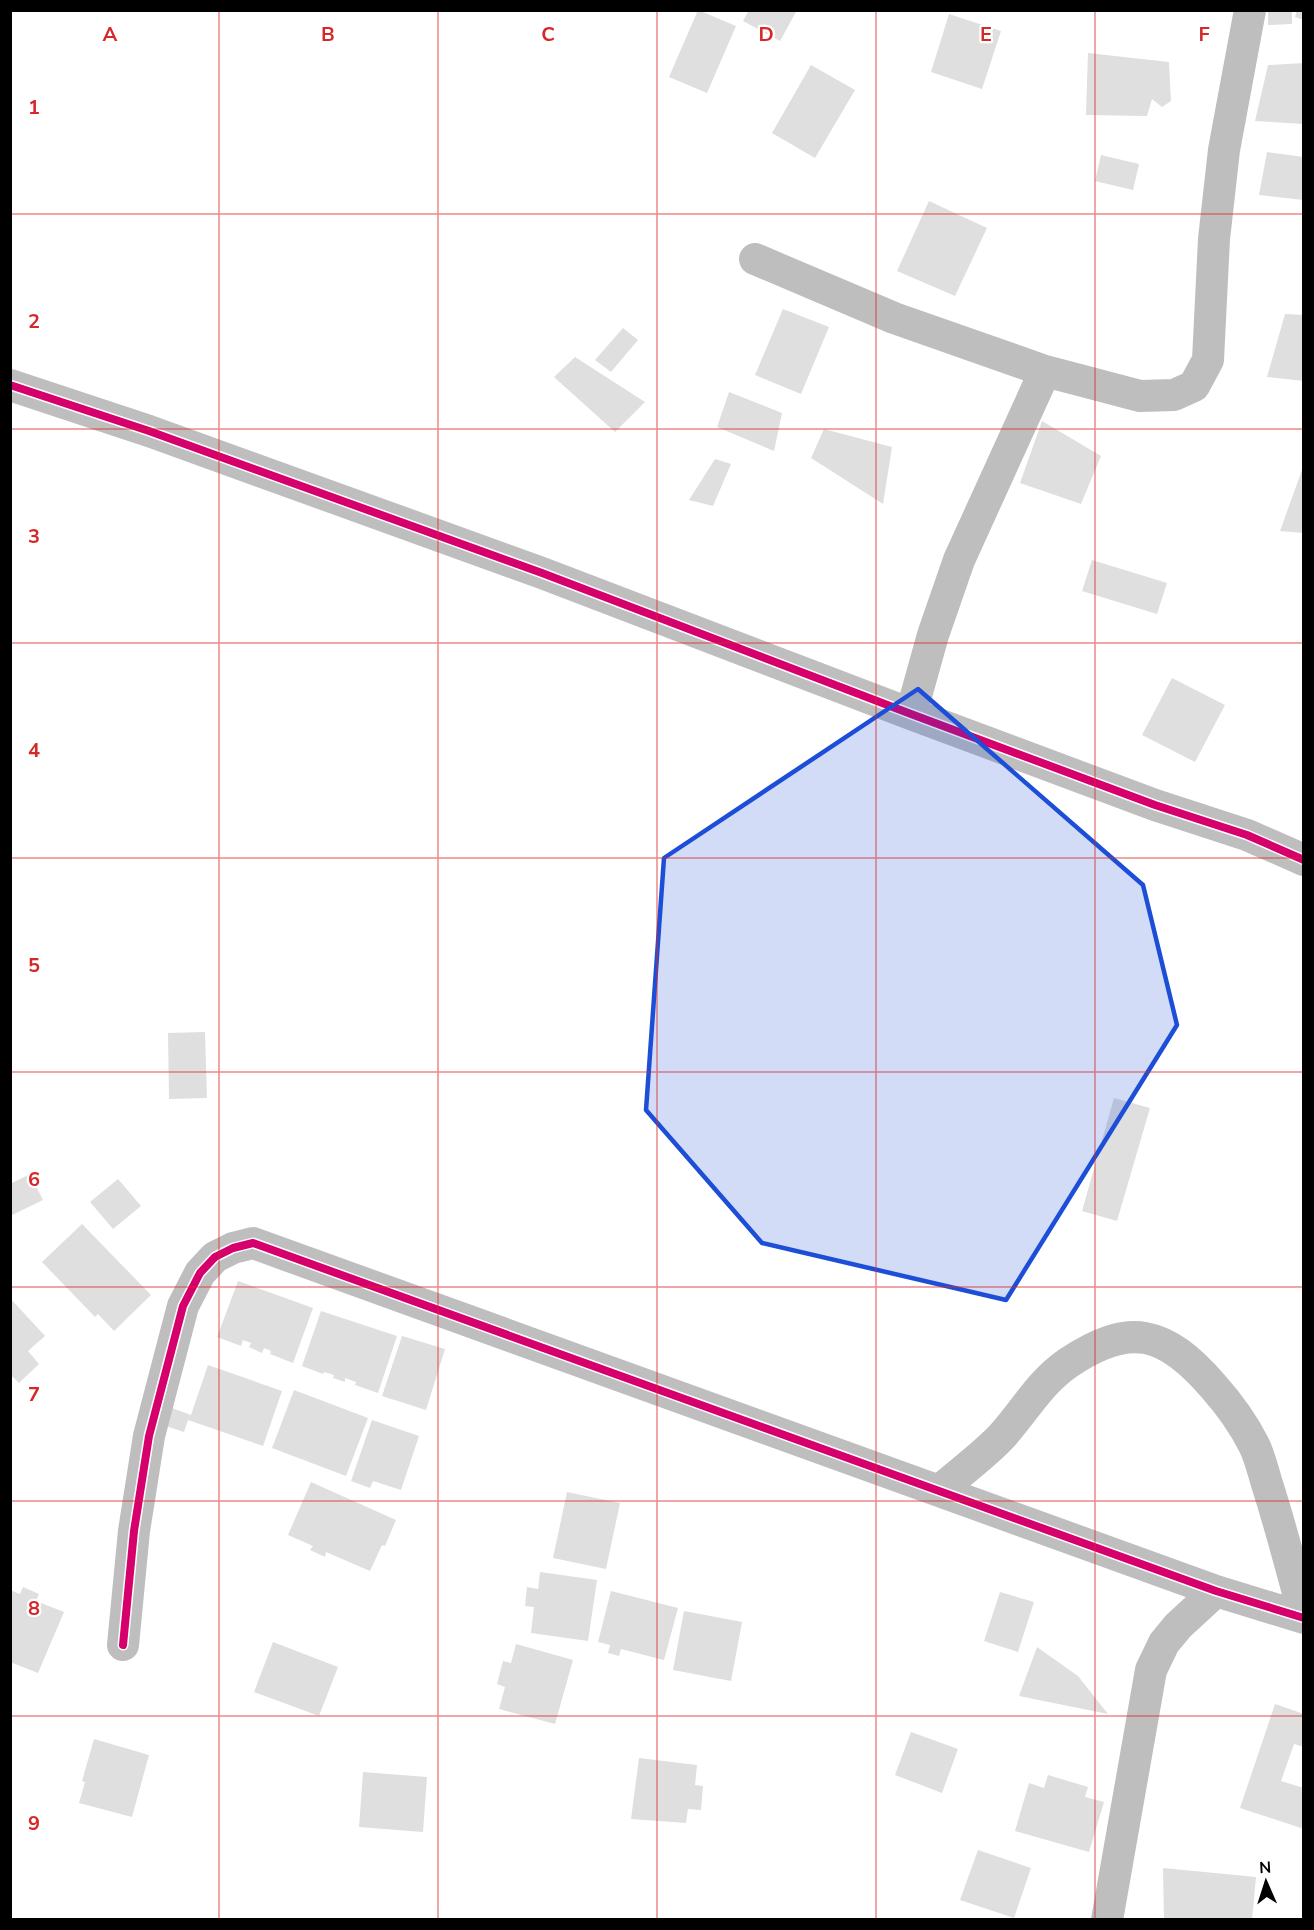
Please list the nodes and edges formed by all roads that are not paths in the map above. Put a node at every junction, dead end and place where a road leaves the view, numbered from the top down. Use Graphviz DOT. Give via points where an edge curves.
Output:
graph roads {
  1 [pos="1250,10"];
  2 [pos="755,259"];
  3 [pos="1045,371"];
  4 [pos="10,385"];
  5 [pos="911,714"];
  6 [pos="1304,860"];
  7 [pos="939,1491"];
  8 [pos="1216,1591"];
  9 [pos="1304,1617"];
  10 [pos="123,1645"];
  11 [pos="1107,1920"];
  1 -- 3 [label="street" via="1224,150 1214,239 1208,360 1194,386 1174,395 1140,396"];
  2 -- 3 [label="street" via="894,318"];
  3 -- 5 [label="street" via="959,560"];
  4 -- 5 [label="street" via="542,573"];
  5 -- 6 [label="street" via="1247,835"];
  7 -- 8 [label="street"];
  7 -- 9 [label="street" via="1001,1437 1038,1389 1067,1364 1105,1342 1152,1338 1175,1349 1197,1367 1233,1410 1255,1446"];
  7 -- 10 [label="street" via="254,1244 215,1257 200,1273 183,1306 149,1436 134,1530"];
  8 -- 9 [label="street"];
  8 -- 11 [label="street" via="1164,1643 1151,1670"];
}
